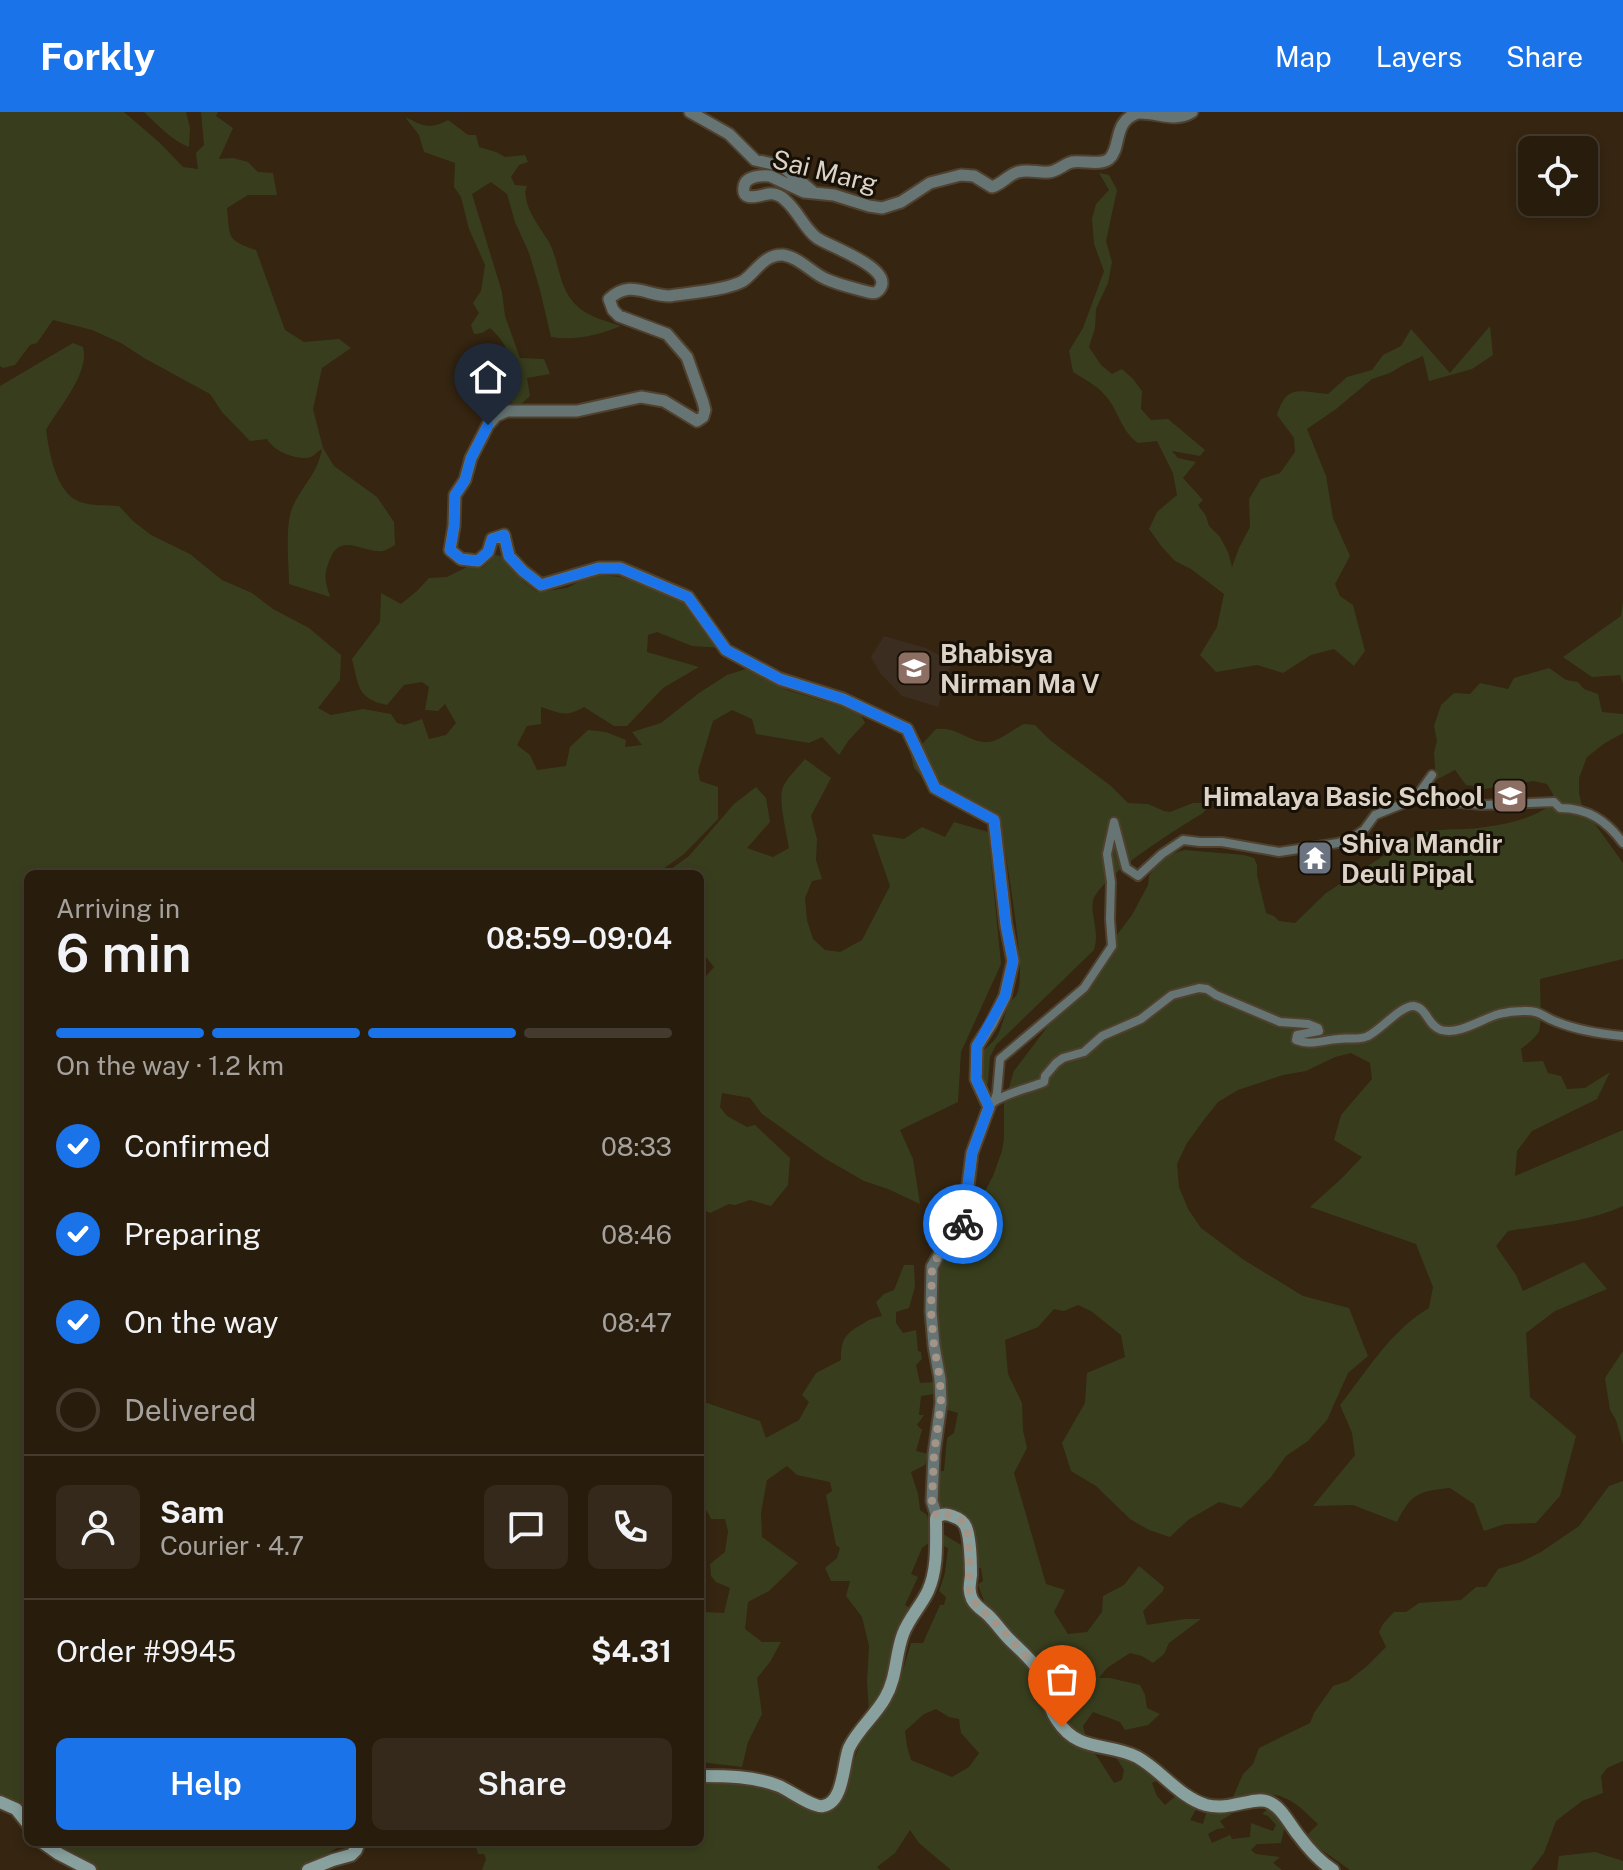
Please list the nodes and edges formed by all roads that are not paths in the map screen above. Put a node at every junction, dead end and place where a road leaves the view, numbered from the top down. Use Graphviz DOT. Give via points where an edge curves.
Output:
graph roads {
  1 [pos="690,112"];
  2 [pos="1192,112"];
  3 [pos="815,194"];
  4 [pos="1432,775"];
  5 [pos="1415,799"];
  6 [pos="1623,843"];
  7 [pos="1623,1036"];
  8 [pos="991,1104"];
  9 [pos="937,1517"];
  10 [pos="704,1776"];
  11 [pos="0,1802"];
  12 [pos="24,1819"];
  13 [pos="48,1846"];
  14 [pos="358,1846"];
  15 [pos="90,1870"];
  16 [pos="308,1870"];
  17 [pos="1333,1870"];
  1 -- 3 [label="street" via="729,134 755,160 782,166"];
  2 -- 3 [label="street, Sai Marg" via="1183,117 1137,114 1124,123 1107,160 1071,162 1049,172 1019,171 995,187 961,175 930,183 882,208"];
  3 -- 8 [label="street, Sai Marg" via="765,175 751,178 743,188 751,198 773,194 784,199 818,239 873,269 882,283 878,291 830,281 781,255 737,284 670,296 641,289 618,292 609,299 619,316 667,334 687,357 703,417 697,421 664,401 641,397 577,411 507,411 496,416 455,495 450,550 461,559 478,561 492,539 504,535 509,556 541,585 599,568 620,568 688,597 726,650 780,679 843,699 907,729 935,788 994,820 1013,961 1005,996 977,1046 976,1079"];
  4 -- 5 [label="street"];
  5 -- 6 [label="street" via="1482,805 1554,802 1601,819"];
  5 -- 8 [label="street" via="1375,815 1364,830 1338,843 1279,852 1183,840 1138,876 1126,868 1114,822 1107,854 1112,946 1084,988 1000,1059"];
  7 -- 8 [label="street" via="1573,1027 1533,1010 1501,1013 1444,1031 1414,1006 1368,1036 1307,1043 1296,1040 1297,1035 1318,1028 1280,1022 1199,988 1172,995 1084,1052 1063,1058 1044,1082 1009,1092"];
  8 -- 9 [label="street" via="972,1153 963,1225 932,1267 941,1403 932,1501"];
  9 -- 10 [label="main road" via="929,1587 904,1633 889,1691 853,1740 832,1801 818,1806 763,1781"];
  9 -- 17 [label="main road" via="952,1515 965,1524 972,1599 1036,1667 1065,1731 1088,1745 1139,1758 1205,1805 1270,1803"];
  11 -- 12 [label="main road"];
  13 -- 15 [label="main road"];
  14 -- 16 [label="main road" via="351,1855"];
}
